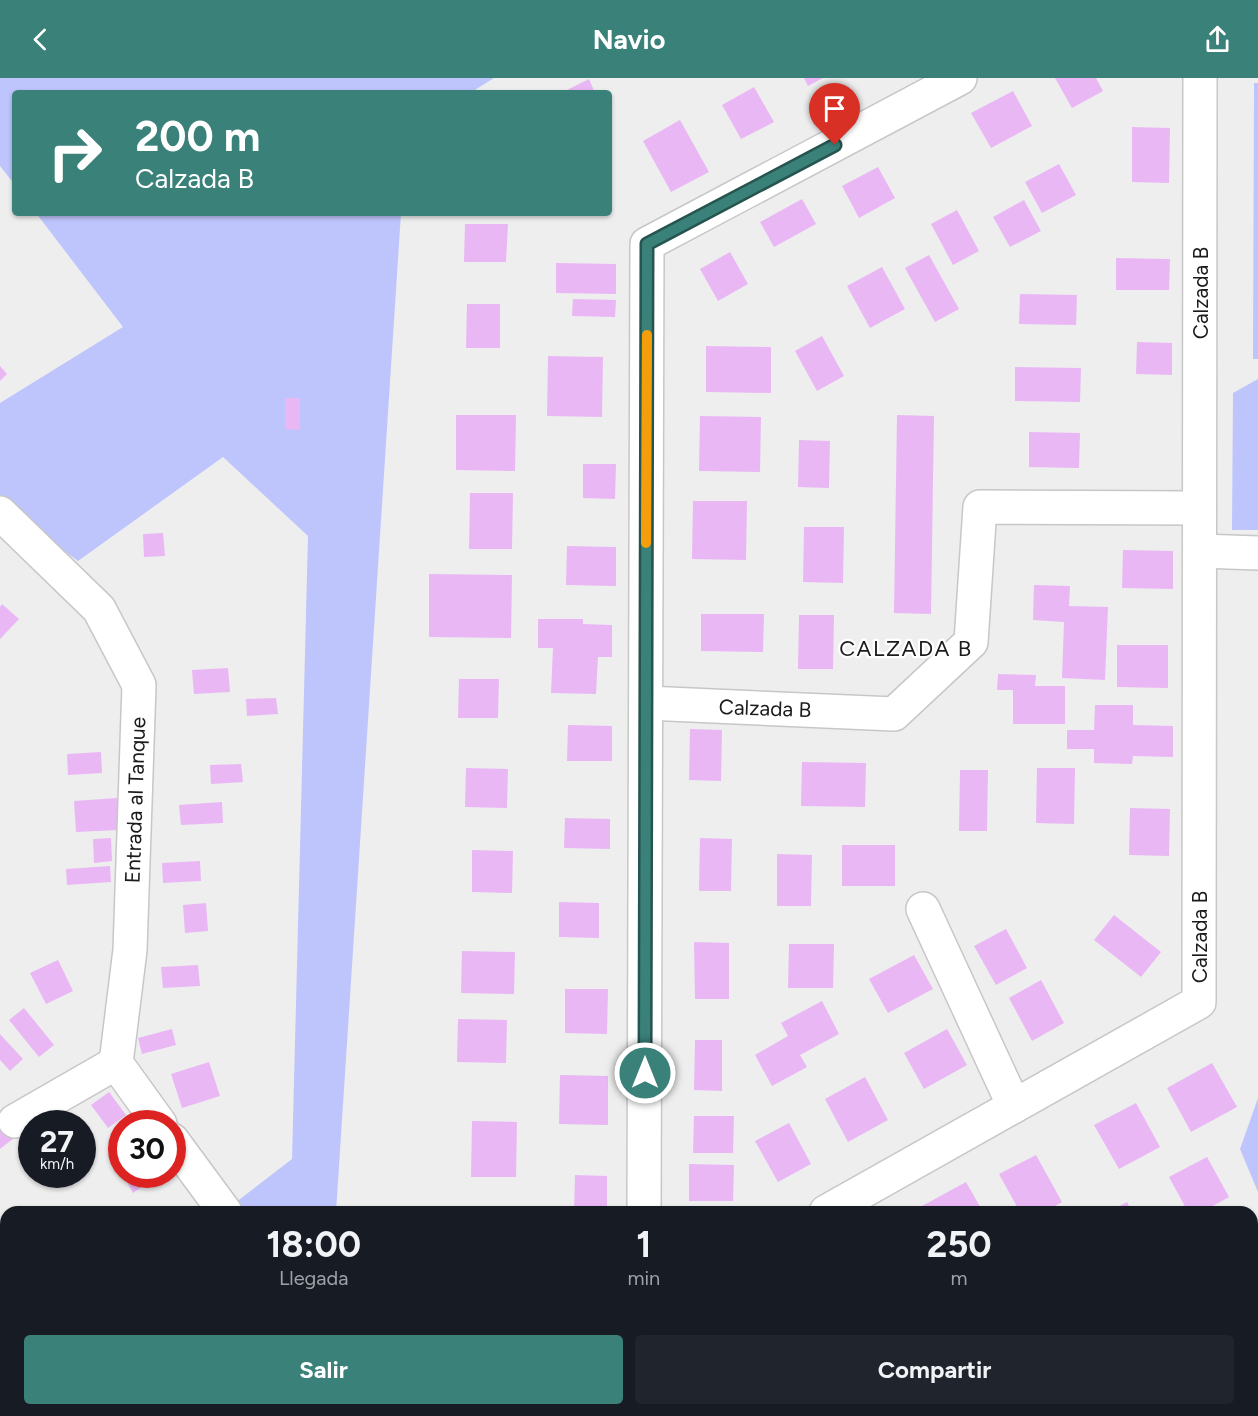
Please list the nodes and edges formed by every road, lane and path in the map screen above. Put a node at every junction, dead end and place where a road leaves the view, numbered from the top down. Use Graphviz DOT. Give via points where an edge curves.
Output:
graph roads {
  1 [pos="960,78"];
  2 [pos="1200,78"];
  3 [pos="1199,508"];
  4 [pos="0,513"];
  5 [pos="1200,551"];
  6 [pos="1258,553"];
  7 [pos="646,703"];
  8 [pos="923,909"];
  9 [pos="116,1063"];
  10 [pos="1014,1106"];
  11 [pos="150,1110"];
  12 [pos="15,1121"];
  13 [pos="186,1159"];
  14 [pos="221,1206"];
  15 [pos="644,1206"];
  16 [pos="837,1206"];
  1 -- 7 [label="main road" via="647,244"];
  2 -- 3 [label="main road, Calzada B"];
  3 -- 5 [label="main road, Calzada B"];
  3 -- 7 [label="main road, Calzada B" via="980,507 971,642 894,714"];
  4 -- 9 [label="main road, Entrada al Tanque" via="99,609 139,685 130,950"];
  5 -- 6 [label="main road"];
  5 -- 10 [label="main road, Calzada B" via="1199,1002"];
  7 -- 15 [label="main road"];
  8 -- 10 [label="main road"];
  9 -- 11 [label="main road"];
  9 -- 12 [label="main road"];
  10 -- 16 [label="main road, Calzada B"];
  13 -- 14 [label="main road"];
}
